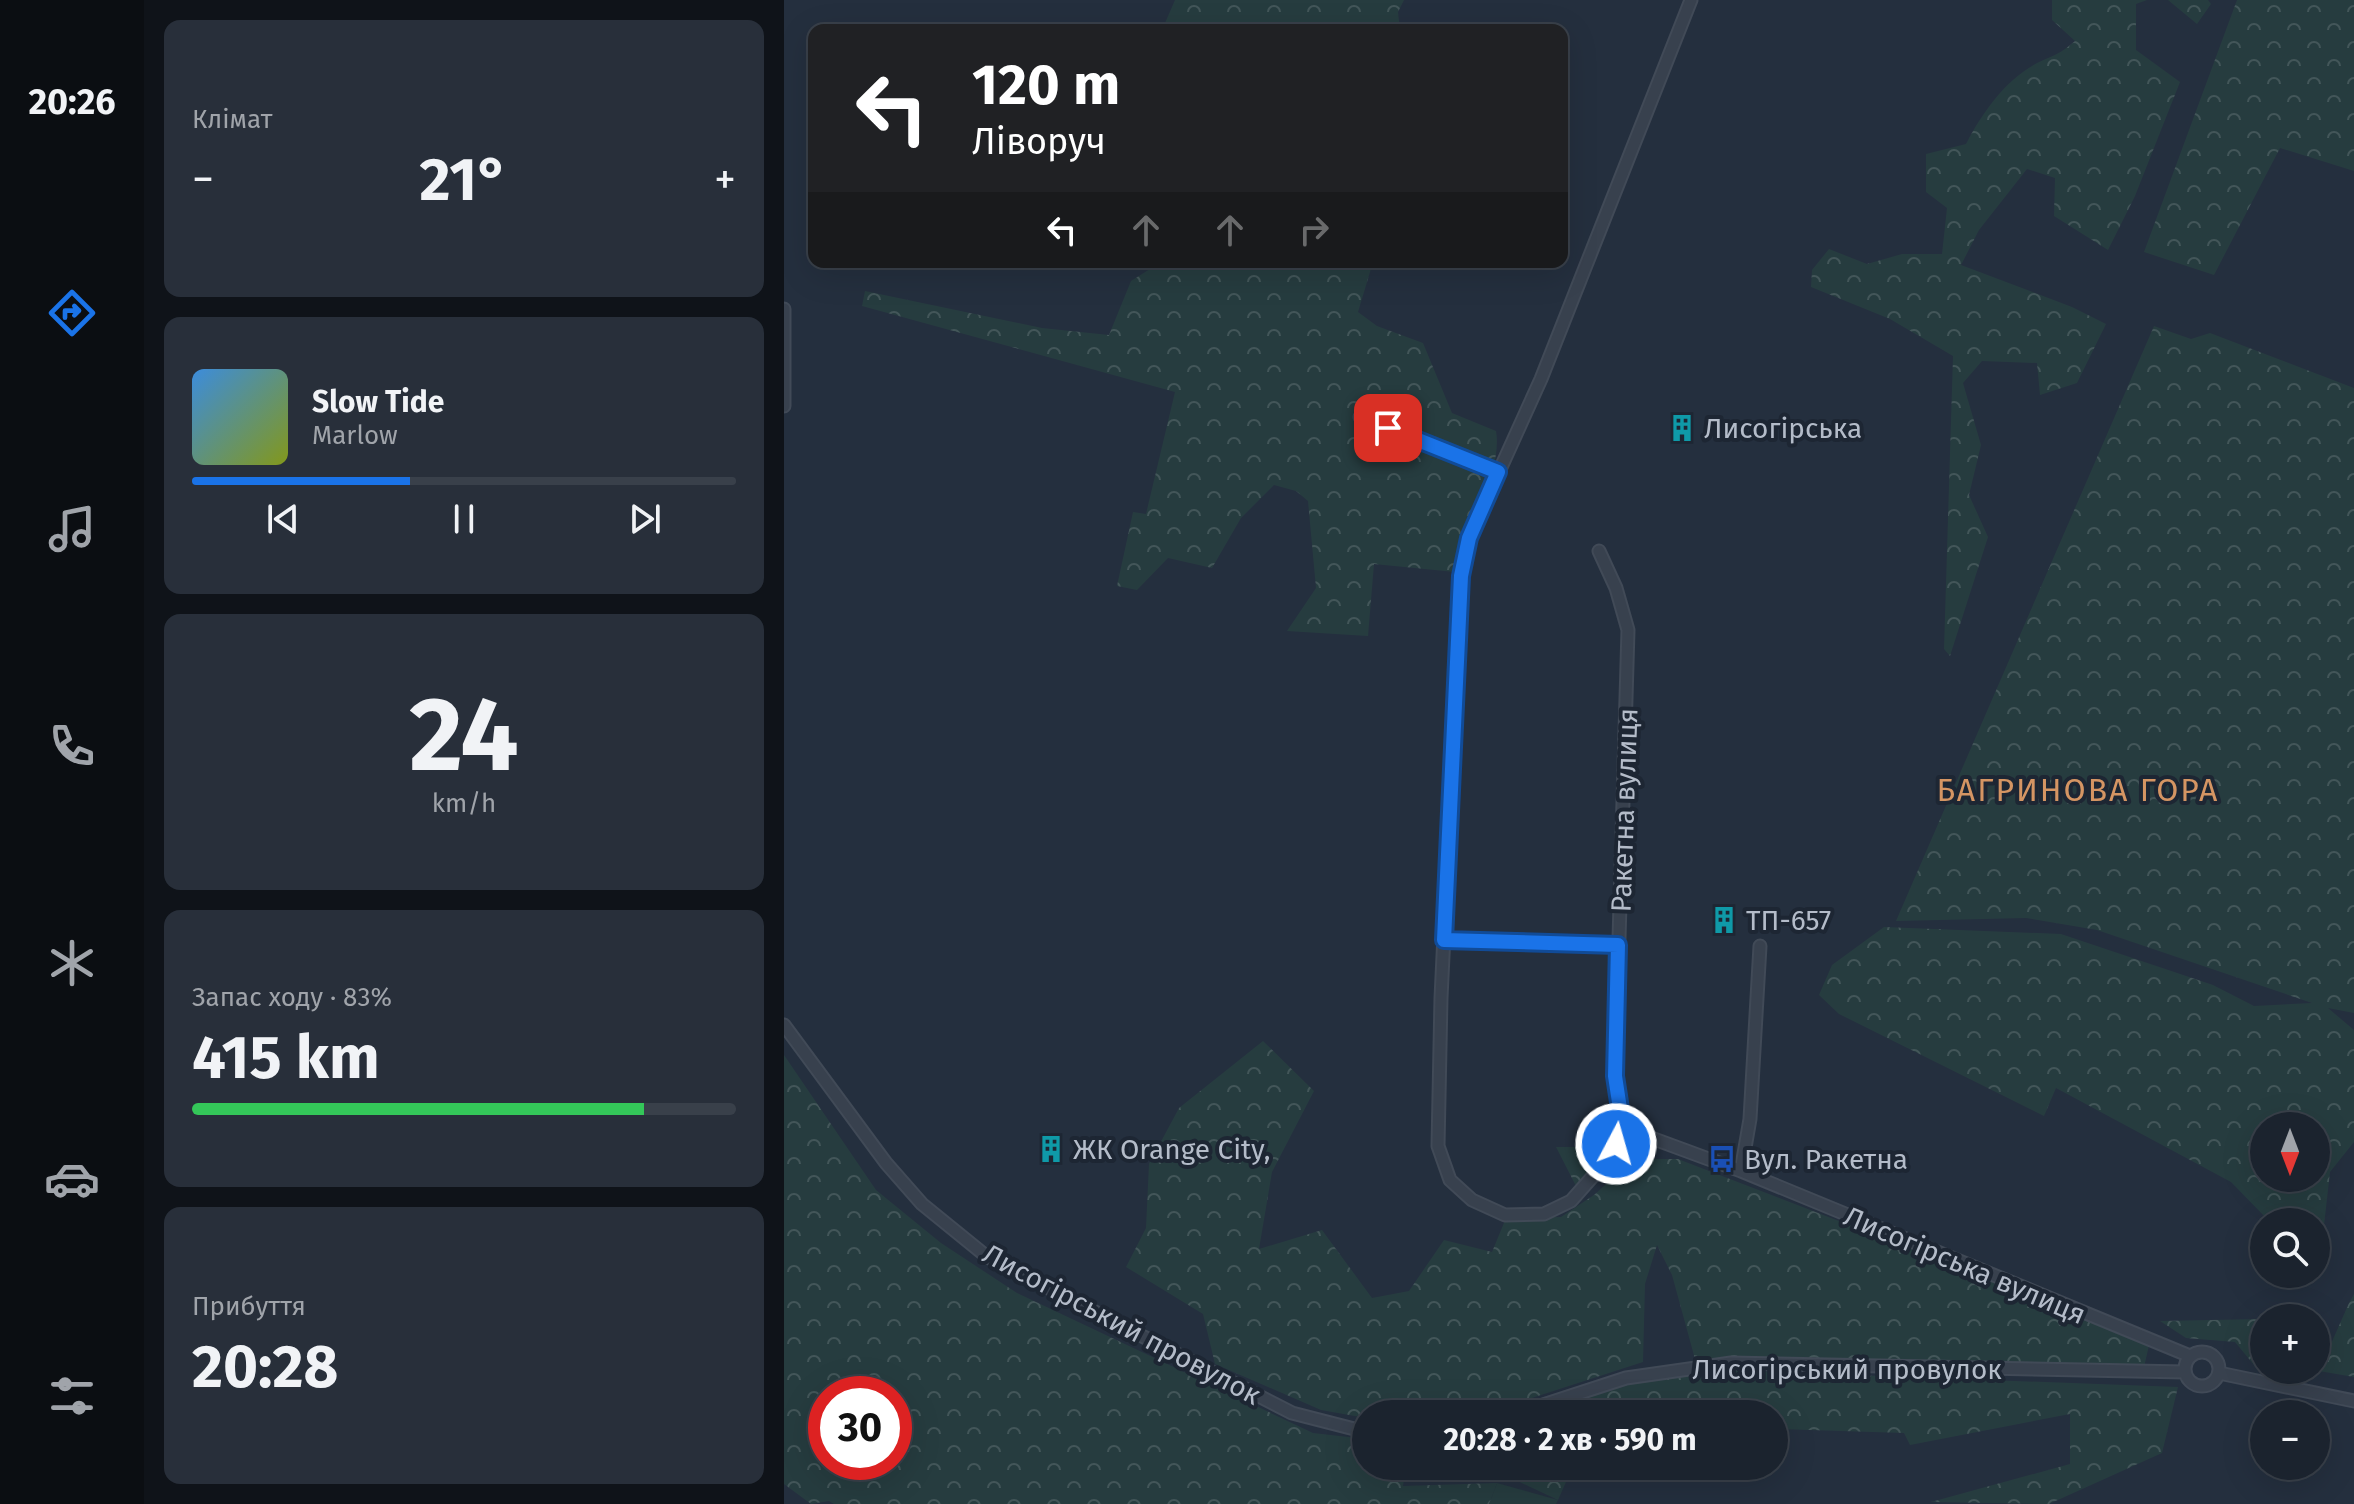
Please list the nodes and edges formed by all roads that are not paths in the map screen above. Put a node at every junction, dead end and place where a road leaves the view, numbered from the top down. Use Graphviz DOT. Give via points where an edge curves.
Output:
graph roads {
  1 [pos="1691,0"];
  2 [pos="784,309"];
  3 [pos="784,406"];
  4 [pos="1360,417"];
  5 [pos="1498,472"];
  6 [pos="1599,551"];
  7 [pos="1444,940"];
  8 [pos="1618,945"];
  9 [pos="1760,946"];
  10 [pos="784,1025"];
  11 [pos="1622,1122"];
  12 [pos="1646,1136"];
  13 [pos="1618,1148"];
  14 [pos="1741,1171"];
  15 [pos="2155,1344"];
  16 [pos="2190,1356"];
  17 [pos="2147,1371"];
  18 [pos="2185,1372"];
  19 [pos="2219,1373"];
  20 [pos="1558,1400"];
  21 [pos="2354,1401"];
  22 [pos="1352,1428"];
  1 -- 5 [label="street" via="1541,379"];
  2 -- 3 [label="street"];
  4 -- 5 [label="street"];
  5 -- 7 [label="street" via="1469,538 1461,576"];
  6 -- 8 [label="street, Ракетна вулиця" via="1628,630"];
  7 -- 8 [label="street"];
  7 -- 13 [label="street" via="1436,1123 1450,1180 1487,1209 1505,1215 1544,1214 1571,1201"];
  8 -- 11 [label="street, Ракетна вулиця" via="1615,1076"];
  9 -- 14 [label="street" via="1750,1119"];
  10 -- 22 [label="street, Лисогірський провулок" via="886,1163 922,1204 986,1256 1292,1413"];
  11 -- 12 [label="street" via="1641,1124"];
  11 -- 13 [label="street" via="1614,1134"];
  12 -- 13 [label="street" via="1635,1152"];
  12 -- 14 [label="street, Лисогірська вулиця"];
  14 -- 15 [label="street, Лисогірська вулиця"];
  15 -- 16 [label="street, Лисогірська вулиця"];
  15 -- 17 [label="street" via="2160,1357"];
  16 -- 18 [label="street"];
  16 -- 19 [label="street" via="2213,1355"];
  17 -- 18 [label="street, Лисогірський провулок"];
  17 -- 20 [label="street, Лисогірський провулок" via="1731,1363 1626,1378"];
  18 -- 19 [label="street" via="2203,1386"];
  19 -- 21 [label="street"];
}
